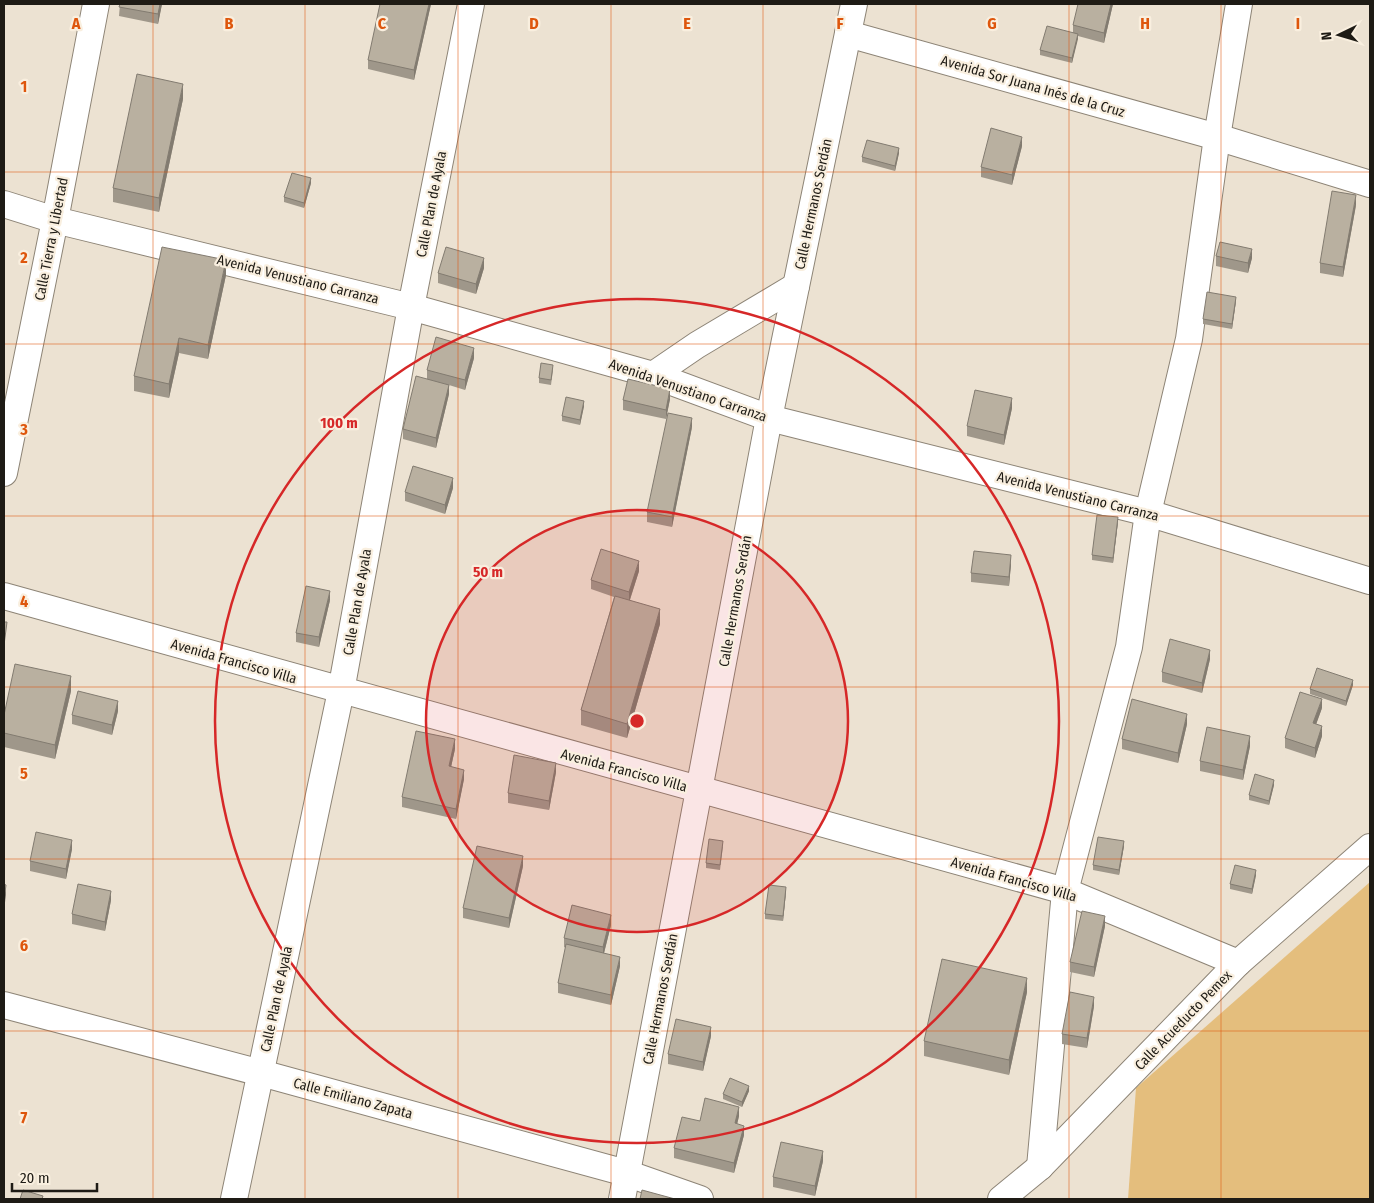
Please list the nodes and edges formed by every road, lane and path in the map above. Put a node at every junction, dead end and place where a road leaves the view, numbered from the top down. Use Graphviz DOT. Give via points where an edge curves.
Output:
graph roads {
  1 [pos="96,4"];
  2 [pos="471,4"];
  3 [pos="854,4"];
  4 [pos="1239,4"];
  5 [pos="848,34"];
  6 [pos="1217,137"];
  7 [pos="1370,184"];
  8 [pos="4,204"];
  9 [pos="55,220"];
  10 [pos="796,286"];
  11 [pos="411,307"];
  12 [pos="653,375"];
  13 [pos="768,418"];
  14 [pos="4,473"];
  15 [pos="1148,514"];
  16 [pos="1370,581"];
  17 [pos="4,596"];
  18 [pos="341,691"];
  19 [pos="700,790"];
  20 [pos="1370,847"];
  21 [pos="1065,891"];
  22 [pos="1238,963"];
  23 [pos="4,1005"];
  24 [pos="261,1072"];
  25 [pos="1040,1167"];
  26 [pos="626,1173"];
  27 [pos="234,1199"];
  28 [pos="622,1199"];
  29 [pos="700,1199"];
  30 [pos="1002,1199"];
  1 -- 9 [label="street, Calle Tierra y Libertad"];
  2 -- 11 [label="street, Calle Plan de Ayala"];
  3 -- 5 [label="street, Calle Hermanos Serdán"];
  4 -- 6 [label="street"];
  5 -- 6 [label="street, Avenida Sor Juana Inés de la Cruz"];
  5 -- 10 [label="street, Calle Hermanos Serdán"];
  6 -- 7 [label="street, Avenida Sor Juana Inés de la Cruz"];
  6 -- 15 [label="street" via="1189,339"];
  8 -- 9 [label="street, Avenida Venustiano Carranza"];
  9 -- 11 [label="street, Avenida Venustiano Carranza"];
  9 -- 14 [label="street, Calle Tierra y Libertad"];
  10 -- 12 [label="street" via="697,344"];
  10 -- 13 [label="street, Calle Hermanos Serdán"];
  11 -- 12 [label="street, Avenida Venustiano Carranza"];
  11 -- 18 [label="street, Calle Plan de Ayala"];
  12 -- 13 [label="street, Avenida Venustiano Carranza"];
  13 -- 15 [label="street, Avenida Venustiano Carranza"];
  13 -- 19 [label="street, Calle Hermanos Serdán"];
  15 -- 16 [label="street, Avenida Venustiano Carranza"];
  15 -- 21 [label="street" via="1129,647"];
  17 -- 18 [label="street, Avenida Francisco Villa"];
  18 -- 19 [label="street, Avenida Francisco Villa"];
  18 -- 24 [label="street, Calle Plan de Ayala"];
  19 -- 21 [label="street, Avenida Francisco Villa"];
  19 -- 26 [label="street, Calle Hermanos Serdán"];
  20 -- 22 [label="street, Calle Acueducto Pemex"];
  21 -- 22 [label="street, Avenida Francisco Villa"];
  21 -- 25 [label="street"];
  22 -- 25 [label="street, Calle Acueducto Pemex"];
  23 -- 24 [label="street, Calle Emiliano Zapata"];
  24 -- 26 [label="street, Calle Emiliano Zapata"];
  24 -- 27 [label="street, Calle Plan de Ayala"];
  25 -- 30 [label="street, Calle Acueducto Pemex"];
  26 -- 28 [label="street, Calle Hermanos Serdán"];
  26 -- 29 [label="street, Calle Emiliano Zapata"];
}
